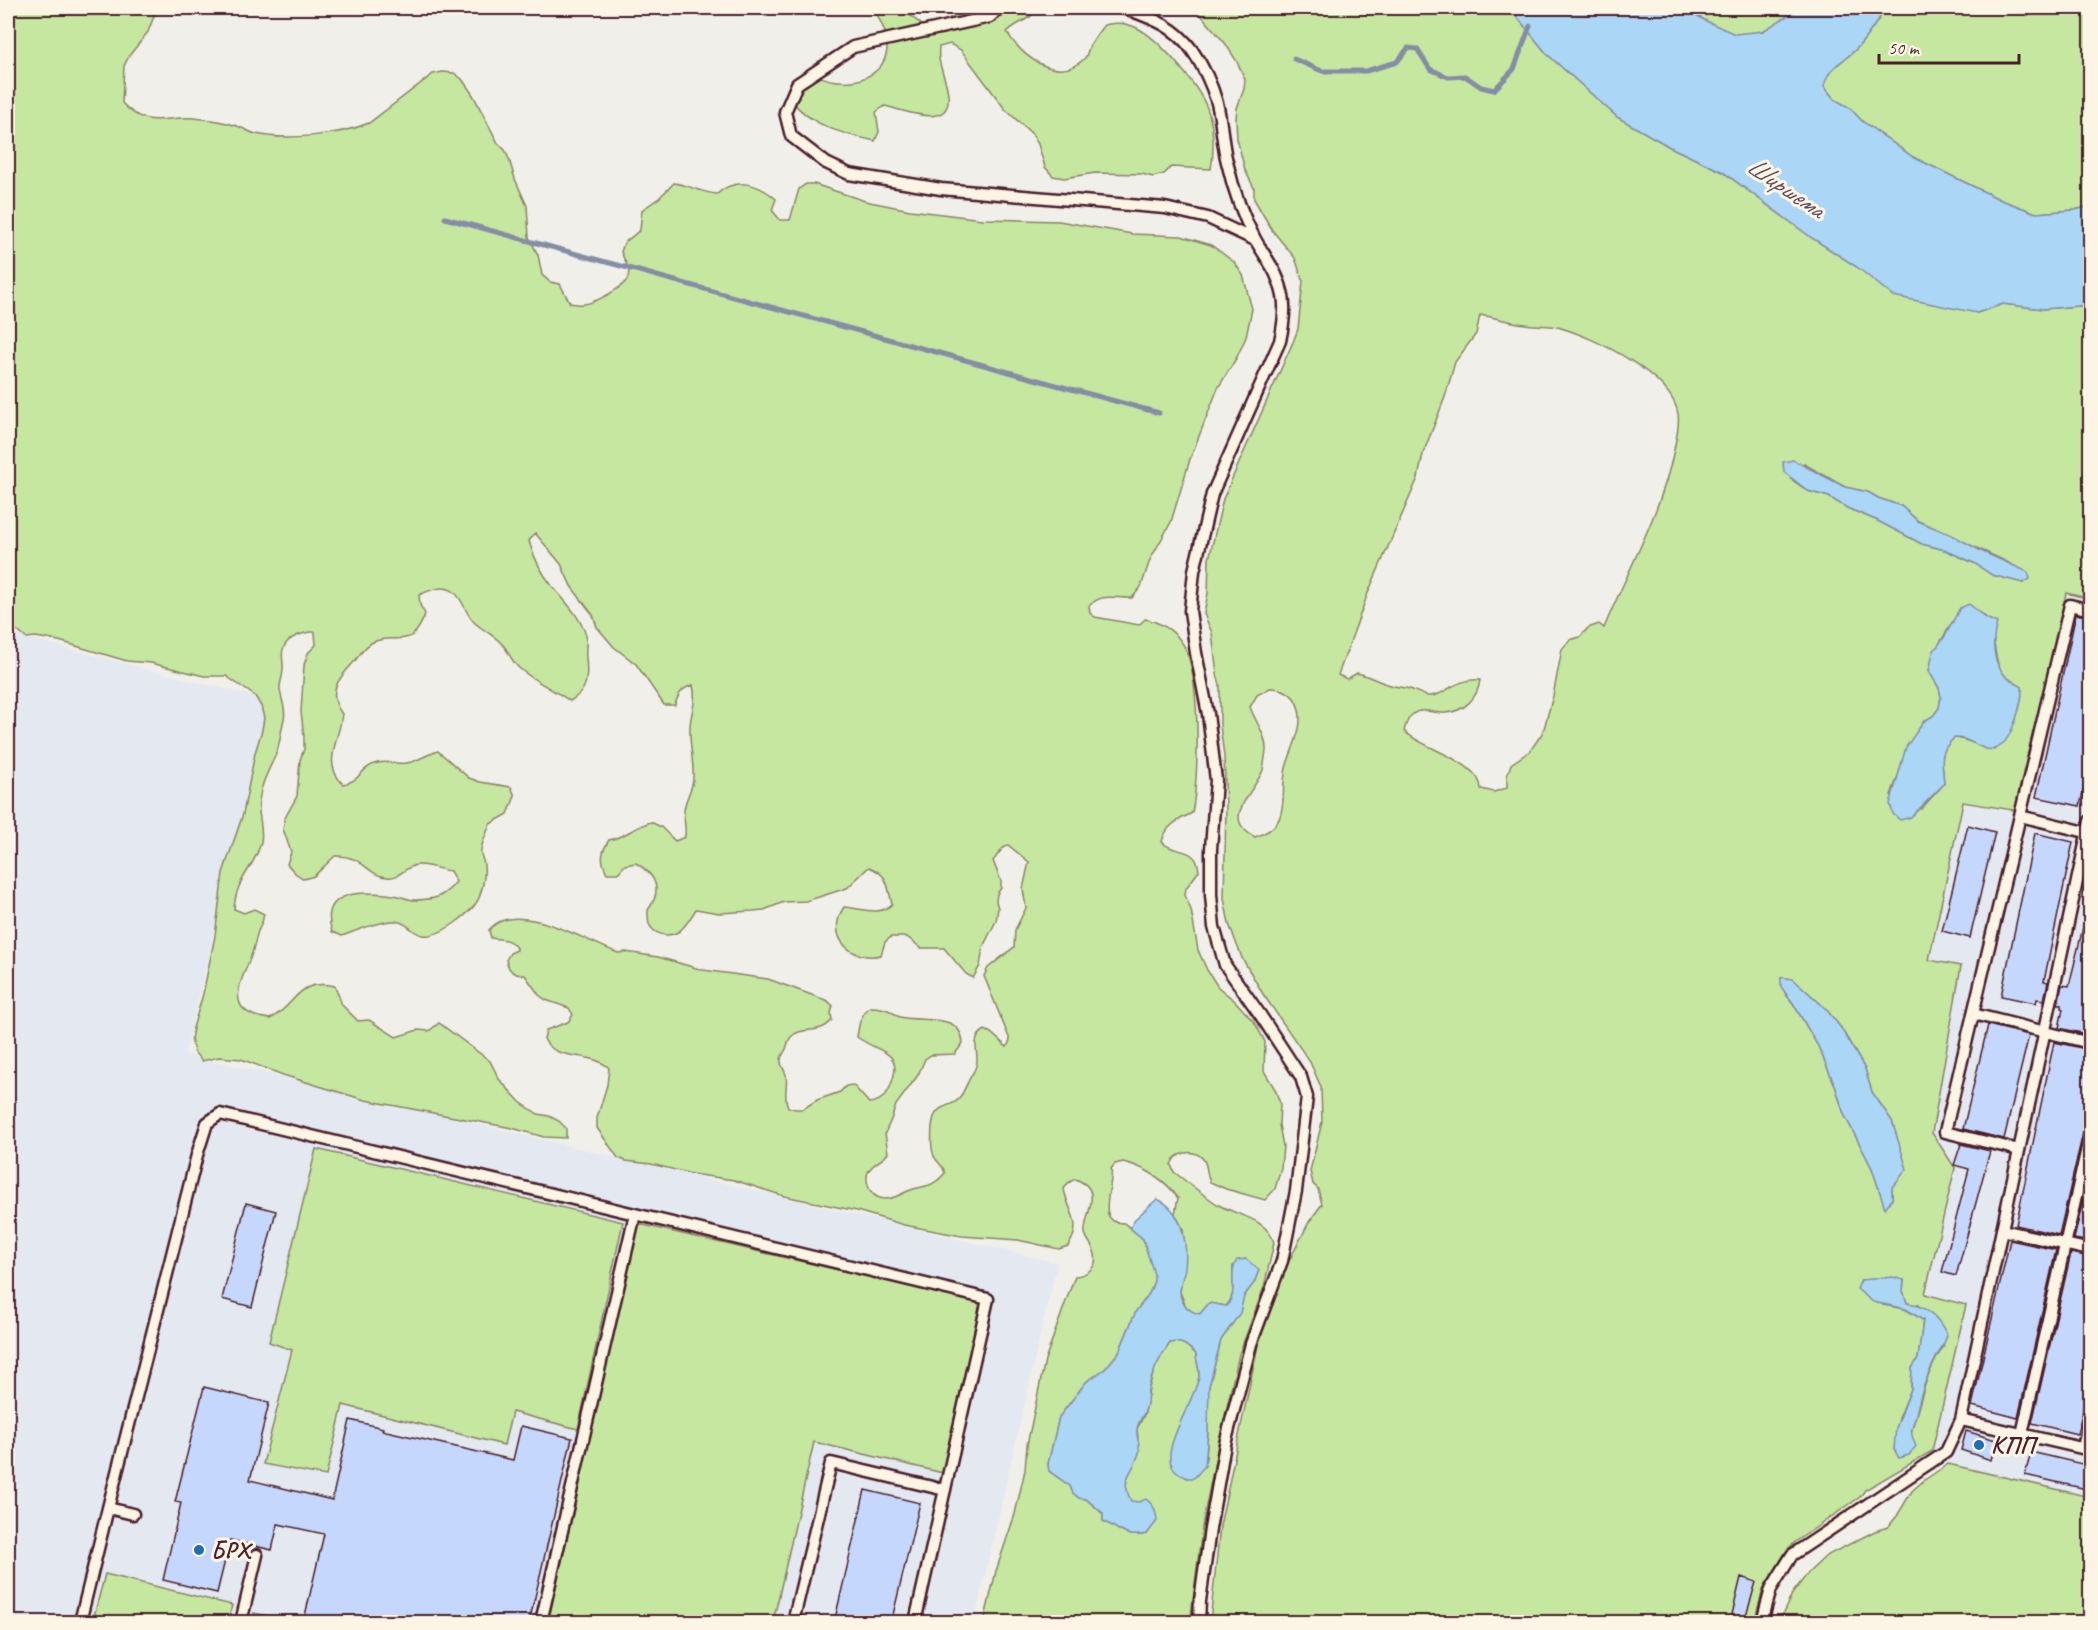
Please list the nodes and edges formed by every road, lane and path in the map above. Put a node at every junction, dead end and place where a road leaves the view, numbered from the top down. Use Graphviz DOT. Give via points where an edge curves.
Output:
graph roads {
  1 [pos="999,8"];
  2 [pos="1124,8"];
  3 [pos="1255,240"];
  4 [pos="2091,610"];
  5 [pos="2020,816"];
  6 [pos="2091,820"];
  7 [pos="2089,833"];
  8 [pos="1973,1014"];
  9 [pos="2045,1033"];
  10 [pos="2091,1043"];
  11 [pos="2091,1135"];
  12 [pos="2019,1150"];
  13 [pos="635,1214"];
  14 [pos="2002,1230"];
  15 [pos="2066,1244"];
  16 [pos="2091,1250"];
  17 [pos="2091,1415"];
  18 [pos="1961,1420"];
  19 [pos="2022,1434"];
  20 [pos="2087,1449"];
  21 [pos="945,1490"];
  22 [pos="108,1508"];
  23 [pos="133,1514"];
  24 [pos="256,1554"];
  25 [pos="80,1623"];
  26 [pos="241,1623"];
  27 [pos="541,1623"];
  28 [pos="793,1623"];
  29 [pos="915,1623"];
  30 [pos="1199,1623"];
  31 [pos="1762,1623"];
  1 -- 3 [label="lane" via="990,17 853,47 797,84 785,112 791,136 826,163 849,174 941,189 1166,208 1208,218"];
  2 -- 3 [label="lane" via="1176,31 1206,73 1217,104 1226,161"];
  3 -- 30 [label="lane" via="1275,269 1280,284 1283,326 1280,341 1212,494 1194,571 1190,611 1216,780 1211,849 1215,927 1225,965 1301,1077 1307,1097 1296,1191 1282,1261 1251,1344 1226,1443 1210,1529"];
  4 -- 5 [label="lane" via="2070,605"];
  5 -- 7 [label="lane"];
  5 -- 8 [label="lane"];
  6 -- 7 [label="lane"];
  7 -- 9 [label="lane"];
  8 -- 9 [label="lane"];
  8 -- 12 [label="lane" via="1945,1132"];
  9 -- 10 [label="lane"];
  9 -- 12 [label="lane"];
  11 -- 15 [label="lane"];
  12 -- 14 [label="lane"];
  13 -- 21 [label="lane" via="988,1299"];
  13 -- 22 [label="lane" via="220,1114 207,1123 197,1155"];
  13 -- 27 [label="lane"];
  14 -- 15 [label="lane"];
  14 -- 18 [label="lane"];
  15 -- 16 [label="lane"];
  15 -- 19 [label="lane"];
  17 -- 20 [label="lane"];
  18 -- 19 [label="lane"];
  18 -- 31 [label="lane" via="1946,1452 1792,1555 1771,1589"];
  19 -- 20 [label="lane"];
  21 -- 28 [label="lane" via="831,1463"];
  21 -- 29 [label="lane"];
  22 -- 23 [label="lane"];
  22 -- 25 [label="lane"];
  24 -- 26 [label="lane"];
}
